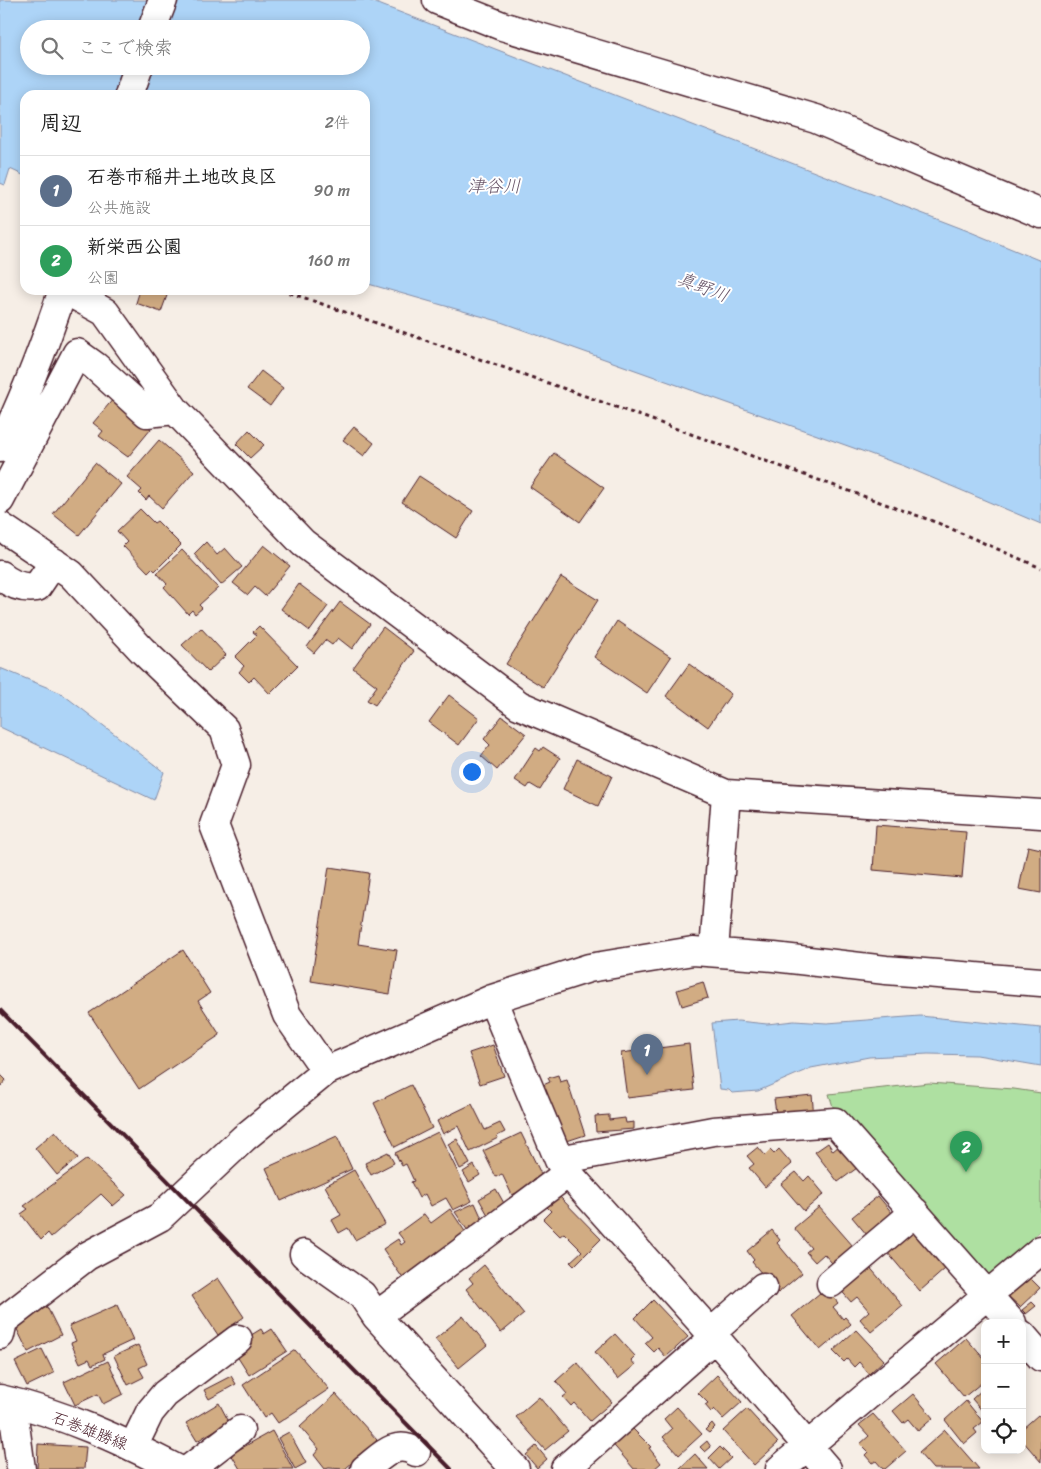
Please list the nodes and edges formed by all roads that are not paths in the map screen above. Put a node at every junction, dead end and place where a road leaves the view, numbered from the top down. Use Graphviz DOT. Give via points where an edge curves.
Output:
graph roads {
  1 [pos="163,0"];
  2 [pos="437,0"];
  3 [pos="155,20"];
  4 [pos="136,75"];
  5 [pos="131,90"];
  6 [pos="1041,214"];
  7 [pos="62,295"];
  8 [pos="73,295"];
  9 [pos="175,410"];
  10 [pos="0,448"];
  11 [pos="0,500"];
  12 [pos="0,526"];
  13 [pos="54,562"];
  14 [pos="0,575"];
  15 [pos="726,794"];
  16 [pos="1041,814"];
  17 [pos="714,952"];
  18 [pos="1041,982"];
  19 [pos="492,999"];
  20 [pos="326,1071"];
  21 [pos="563,1166"];
  22 [pos="915,1212"];
  23 [pos="1041,1250"];
  24 [pos="304,1254"];
  25 [pos="831,1283"];
  26 [pos="763,1287"];
  27 [pos="988,1296"];
  28 [pos="376,1316"];
  29 [pos="1008,1319"];
  30 [pos="0,1335"];
  31 [pos="713,1335"];
  32 [pos="238,1339"];
  33 [pos="1026,1340"];
  34 [pos="1041,1357"];
  35 [pos="6,1400"];
  36 [pos="240,1430"];
  37 [pos="806,1446"];
  38 [pos="133,1447"];
  39 [pos="416,1452"];
  40 [pos="21,1469"];
  41 [pos="177,1469"];
  42 [pos="190,1469"];
  43 [pos="365,1469"];
  44 [pos="515,1469"];
  45 [pos="565,1469"];
  46 [pos="780,1469"];
  47 [pos="826,1469"];
  1 -- 3 [label="street"];
  2 -- 6 [label="street" via="502,26 816,119"];
  4 -- 5 [label="street"];
  7 -- 10 [label="street" via="17,413"];
  8 -- 9 [label="street" via="105,312"];
  9 -- 11 [label="street" via="147,413 77,353"];
  9 -- 15 [label="street" via="303,544 519,705"];
  12 -- 13 [label="street"];
  13 -- 14 [label="street" via="37,587 27,589"];
  13 -- 20 [label="street" via="71,574 142,650 224,729 236,765 214,826 286,1015"];
  15 -- 16 [label="street"];
  15 -- 17 [label="street"];
  17 -- 18 [label="street"];
  17 -- 19 [label="street" via="693,951 589,968"];
  19 -- 20 [label="street"];
  19 -- 21 [label="street"];
  20 -- 30 [label="street" via="244,1138 160,1217 87,1256 3,1321"];
  21 -- 22 [label="street" via="713,1131 835,1122"];
  21 -- 28 [label="street"];
  21 -- 31 [label="street"];
  22 -- 25 [label="street"];
  22 -- 27 [label="street"];
  23 -- 27 [label="street"];
  24 -- 28 [label="street" via="362,1295"];
  26 -- 31 [label="street"];
  27 -- 29 [label="street"];
  27 -- 37 [label="street"];
  28 -- 44 [label="street"];
  31 -- 37 [label="street"];
  31 -- 45 [label="street"];
  32 -- 38 [label="street" via="164,1394 150,1412"];
  33 -- 34 [label="street"];
  35 -- 38 [label="street, 石巻雄勝線"];
  35 -- 40 [label="street"];
  36 -- 42 [label="street"];
  37 -- 46 [label="street"];
  37 -- 47 [label="street"];
  38 -- 41 [label="street, 石巻雄勝線"];
  39 -- 43 [label="street" via="408,1447 395,1447"];
}
